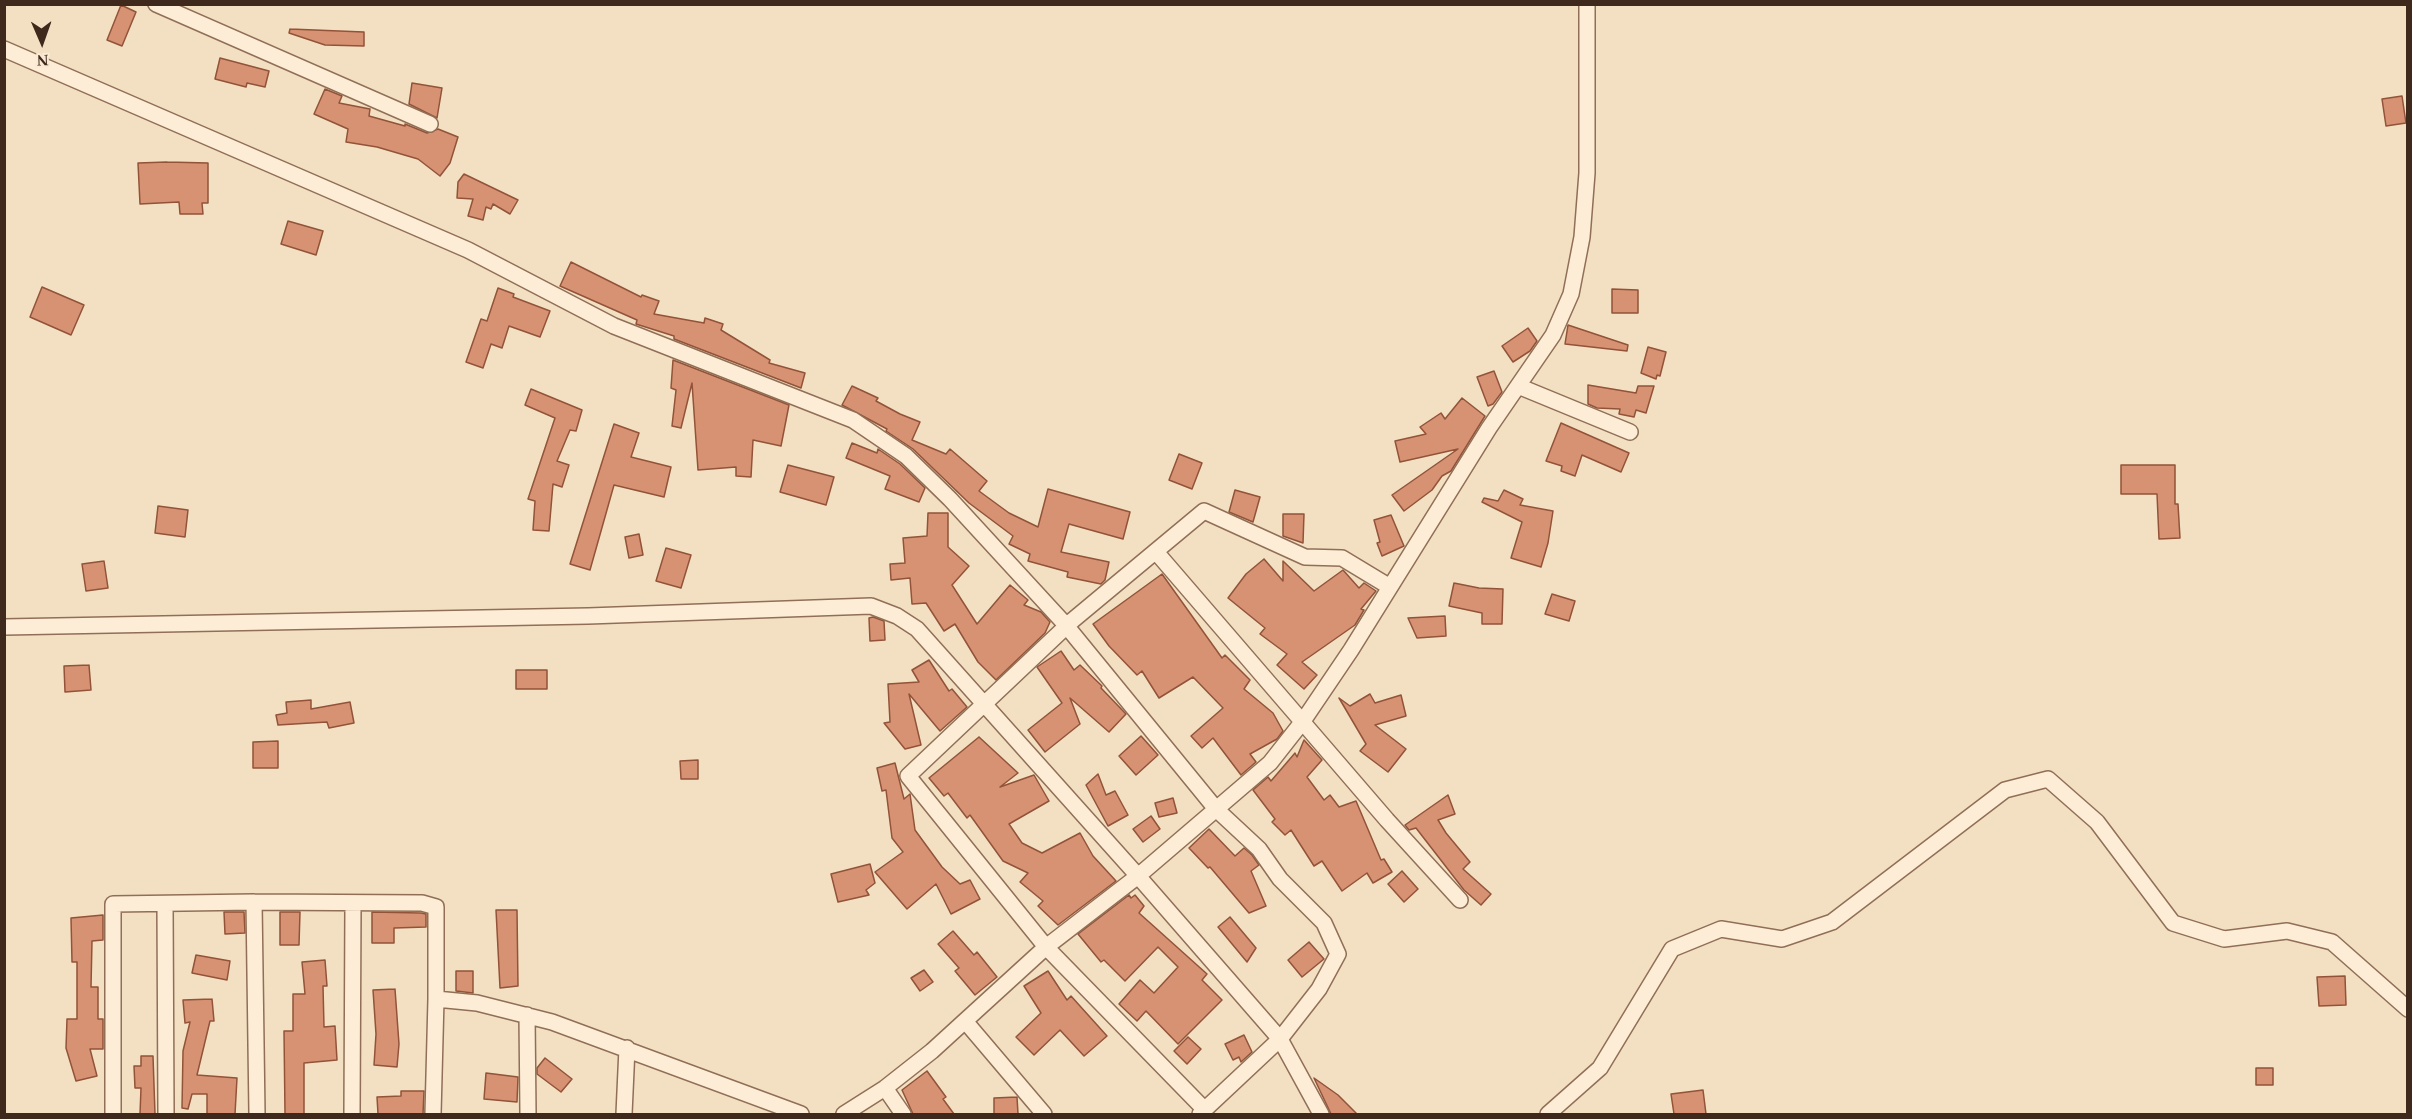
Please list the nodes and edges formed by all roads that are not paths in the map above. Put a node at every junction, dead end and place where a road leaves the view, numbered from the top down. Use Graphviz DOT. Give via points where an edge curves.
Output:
graph roads {
  1 [pos="156,4"];
  2 [pos="1587,4"];
  3 [pos="4,49"];
  4 [pos="430,124"];
  5 [pos="1518,386"];
  6 [pos="1630,432"];
  7 [pos="1157,553"];
  8 [pos="1390,587"];
  9 [pos="1067,626"];
  10 [pos="4,627"];
  11 [pos="983,703"];
  12 [pos="1303,721"];
  13 [pos="1216,809"];
  14 [pos="1138,876"];
  15 [pos="1460,900"];
  16 [pos="254,903"];
  17 [pos="165,904"];
  18 [pos="353,904"];
  19 [pos="1046,947"];
  20 [pos="436,999"];
  21 [pos="2408,1009"];
  22 [pos="527,1016"];
  23 [pos="965,1021"];
  24 [pos="1280,1039"];
  25 [pos="627,1048"];
  26 [pos="885,1088"];
  27 [pos="1203,1112"];
  28 [pos="113,1114"];
  29 [pos="166,1114"];
  30 [pos="257,1114"];
  31 [pos="352,1114"];
  32 [pos="433,1114"];
  33 [pos="528,1114"];
  34 [pos="624,1114"];
  35 [pos="801,1114"];
  36 [pos="844,1114"];
  37 [pos="903,1114"];
  38 [pos="1044,1114"];
  39 [pos="1322,1114"];
  40 [pos="1548,1114"];
  1 -- 4 [label="street"];
  2 -- 5 [label="street" via="1587,173 1582,237 1566,304 1553,335"];
  3 -- 9 [label="street" via="468,250 614,326 853,420 906,456"];
  5 -- 6 [label="street"];
  5 -- 8 [label="street"];
  7 -- 8 [label="street" via="1204,511 1305,557 1342,558"];
  7 -- 9 [label="street"];
  7 -- 12 [label="street"];
  8 -- 12 [label="street"];
  9 -- 11 [label="street"];
  9 -- 13 [label="street"];
  10 -- 11 [label="street" via="588,616 871,606 917,629"];
  11 -- 14 [label="street"];
  11 -- 19 [label="street" via="908,776"];
  12 -- 13 [label="street" via="1270,762"];
  12 -- 15 [label="street"];
  13 -- 14 [label="street"];
  13 -- 24 [label="street" via="1259,849 1280,879 1324,923 1338,954 1319,989"];
  14 -- 19 [label="street"];
  14 -- 24 [label="street"];
  16 -- 17 [label="street"];
  16 -- 18 [label="street"];
  16 -- 30 [label="street"];
  17 -- 28 [label="street" via="113,904"];
  17 -- 29 [label="street"];
  18 -- 20 [label="street" via="422,903 436,907"];
  18 -- 31 [label="street"];
  19 -- 23 [label="street"];
  19 -- 27 [label="street"];
  20 -- 22 [label="street" via="477,1003"];
  20 -- 32 [label="street"];
  21 -- 40 [label="street" via="2332,942 2287,931 2224,939 2173,922 2097,822 2048,779 2005,790 1832,922 1782,939 1721,929 1671,949 1600,1068"];
  22 -- 25 [label="street"];
  22 -- 33 [label="street"];
  23 -- 26 [label="street"];
  23 -- 38 [label="street"];
  24 -- 27 [label="street"];
  24 -- 39 [label="street"];
  25 -- 34 [label="street"];
  25 -- 35 [label="street"];
  26 -- 36 [label="street"];
  26 -- 37 [label="street"];
}
